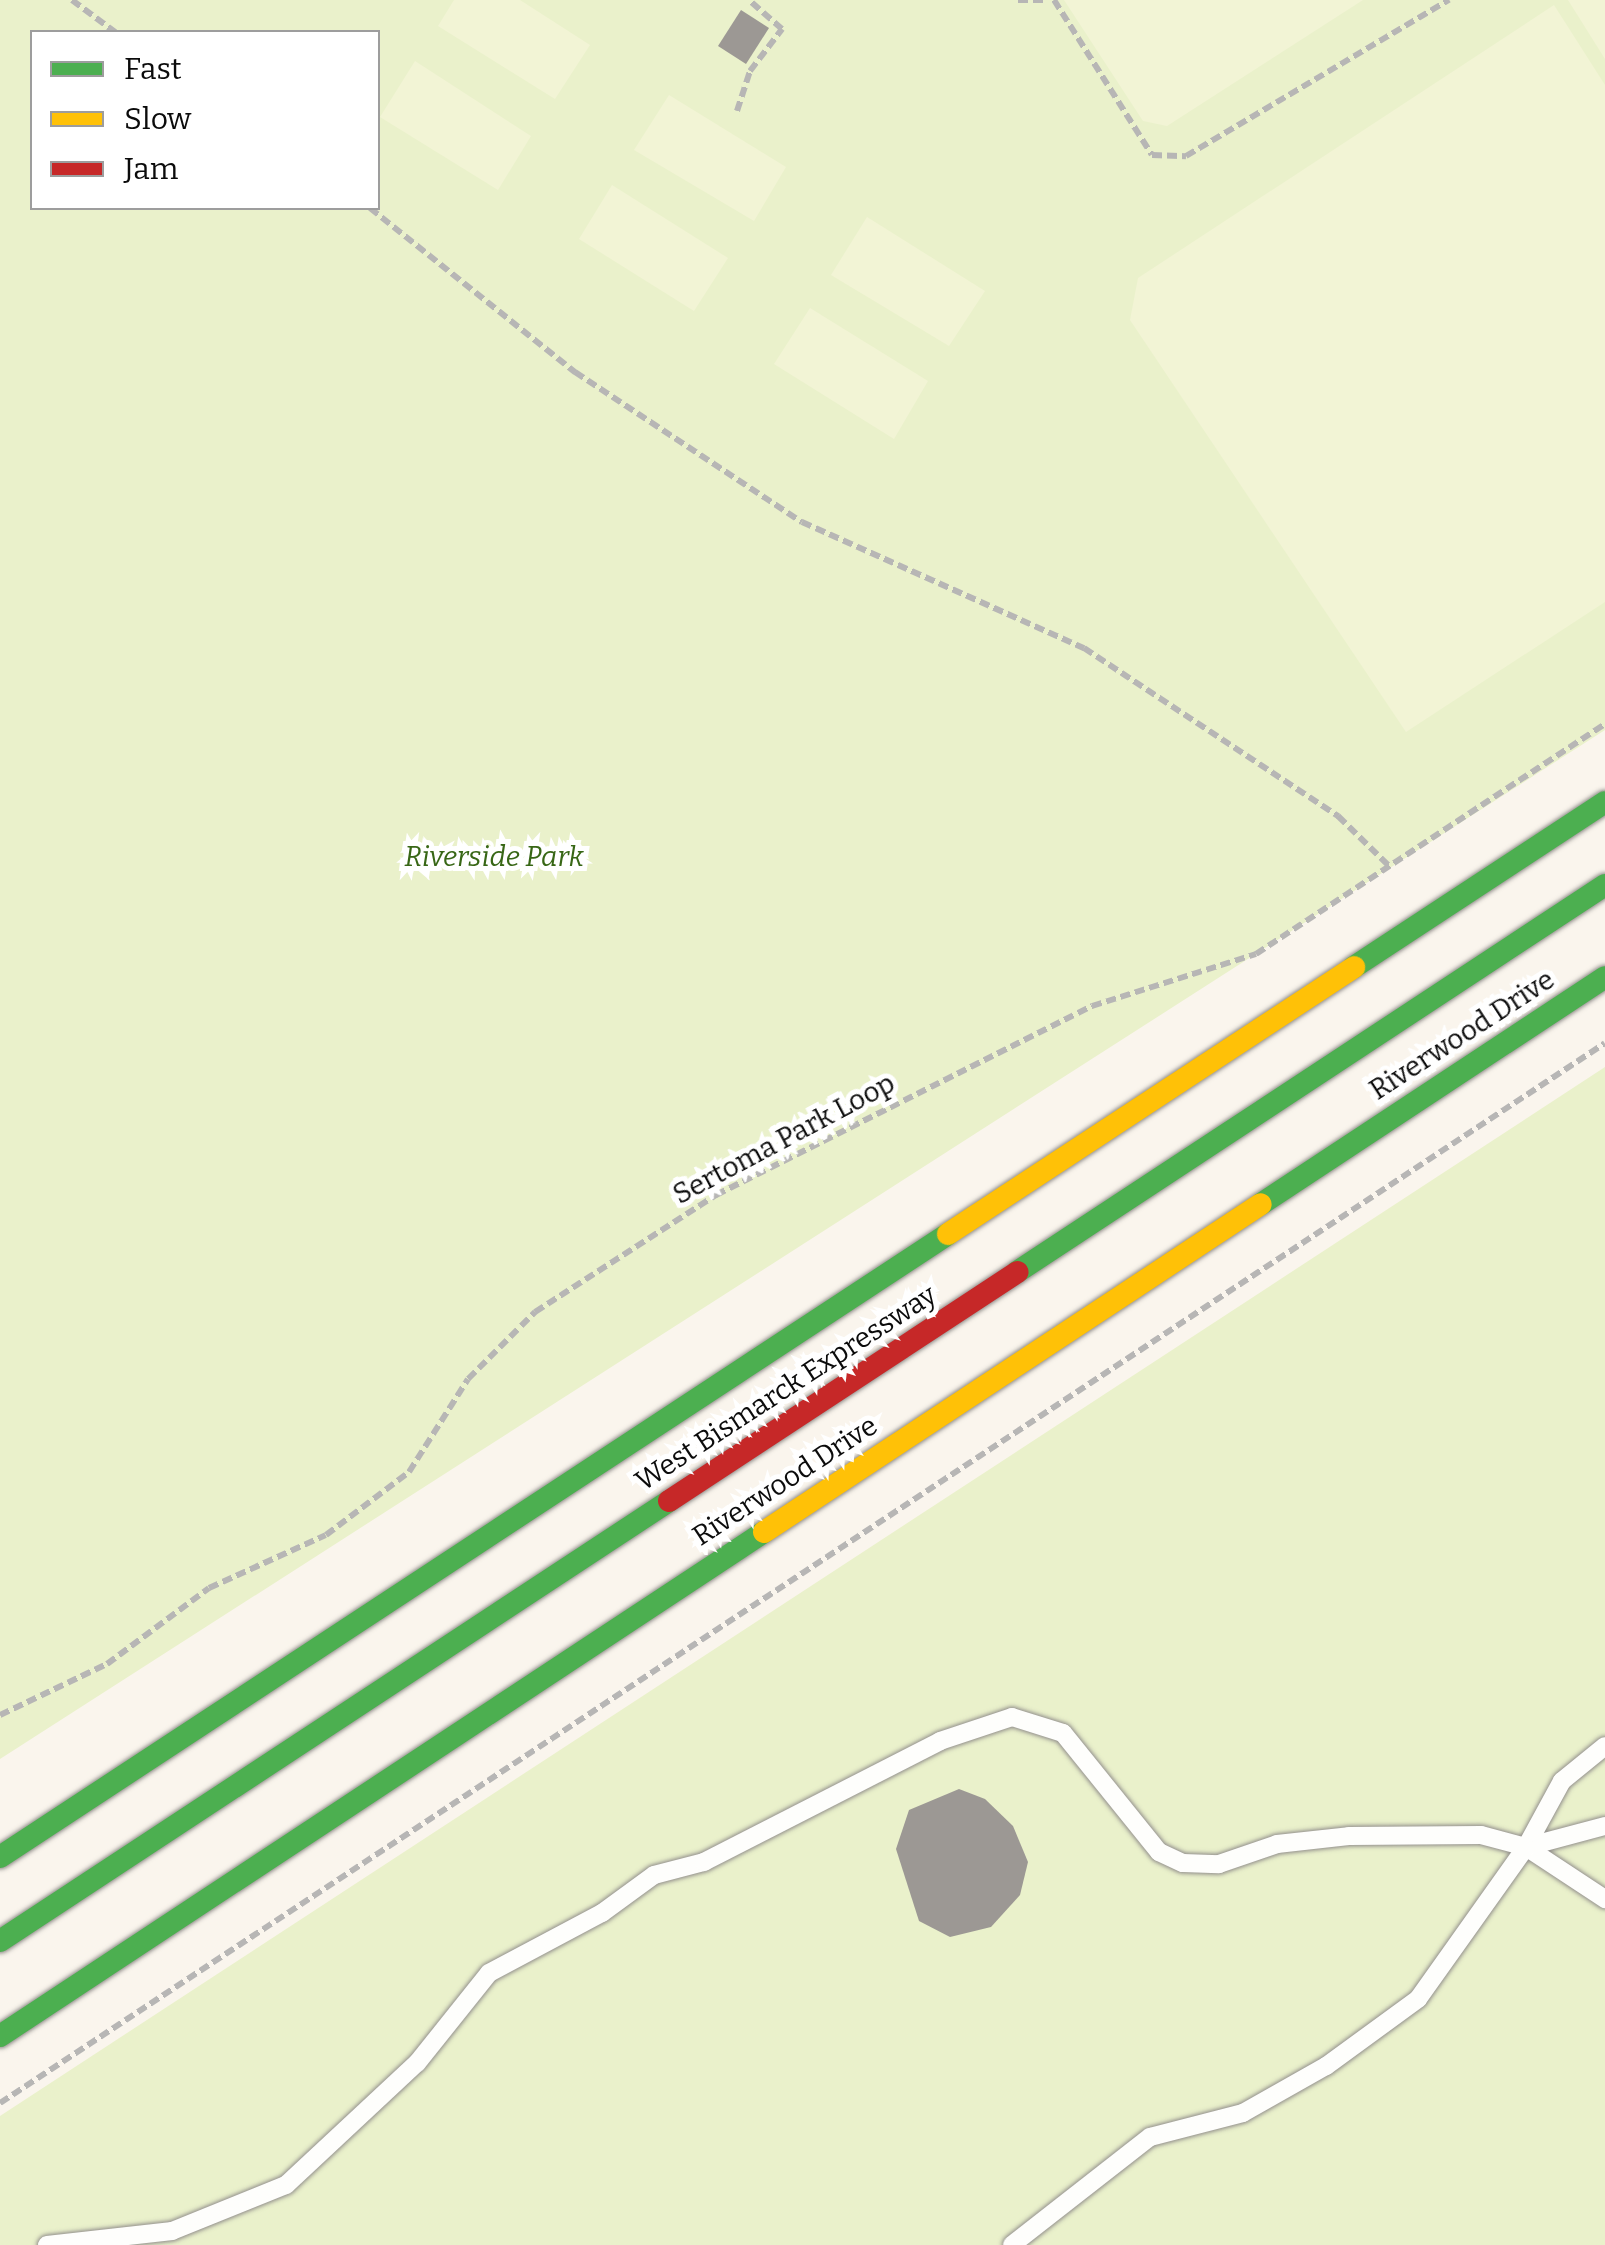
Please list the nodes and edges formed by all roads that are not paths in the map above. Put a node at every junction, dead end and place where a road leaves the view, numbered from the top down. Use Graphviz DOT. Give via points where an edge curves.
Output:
graph roads {
  1 [pos="1605,802"];
  2 [pos="1605,885"];
  3 [pos="1605,977"];
  4 [pos="1605,1746"];
  5 [pos="1605,1826"];
  6 [pos="1526,1848"];
  7 [pos="0,1857"];
  8 [pos="1605,1898"];
  9 [pos="0,1941"];
  10 [pos="0,2036"];
  11 [pos="47,2245"];
  12 [pos="1012,2245"];
  1 -- 7 [label="main road, West Bismarck Expressway"];
  2 -- 9 [label="main road, West Bismarck Expressway"];
  3 -- 10 [label="main road, Riverwood Drive"];
  4 -- 6 [label="lane" via="1562,1780"];
  5 -- 6 [label="lane"];
  6 -- 8 [label="lane"];
  6 -- 11 [label="lane" via="1481,1835 1349,1836 1278,1844 1219,1864 1183,1863 1159,1852 1063,1733 1012,1718 940,1740 704,1862 654,1874 602,1913 489,1972 417,2063 286,2185 172,2231"];
  6 -- 12 [label="lane" via="1418,1999 1326,2066 1243,2113 1150,2136"];
}
